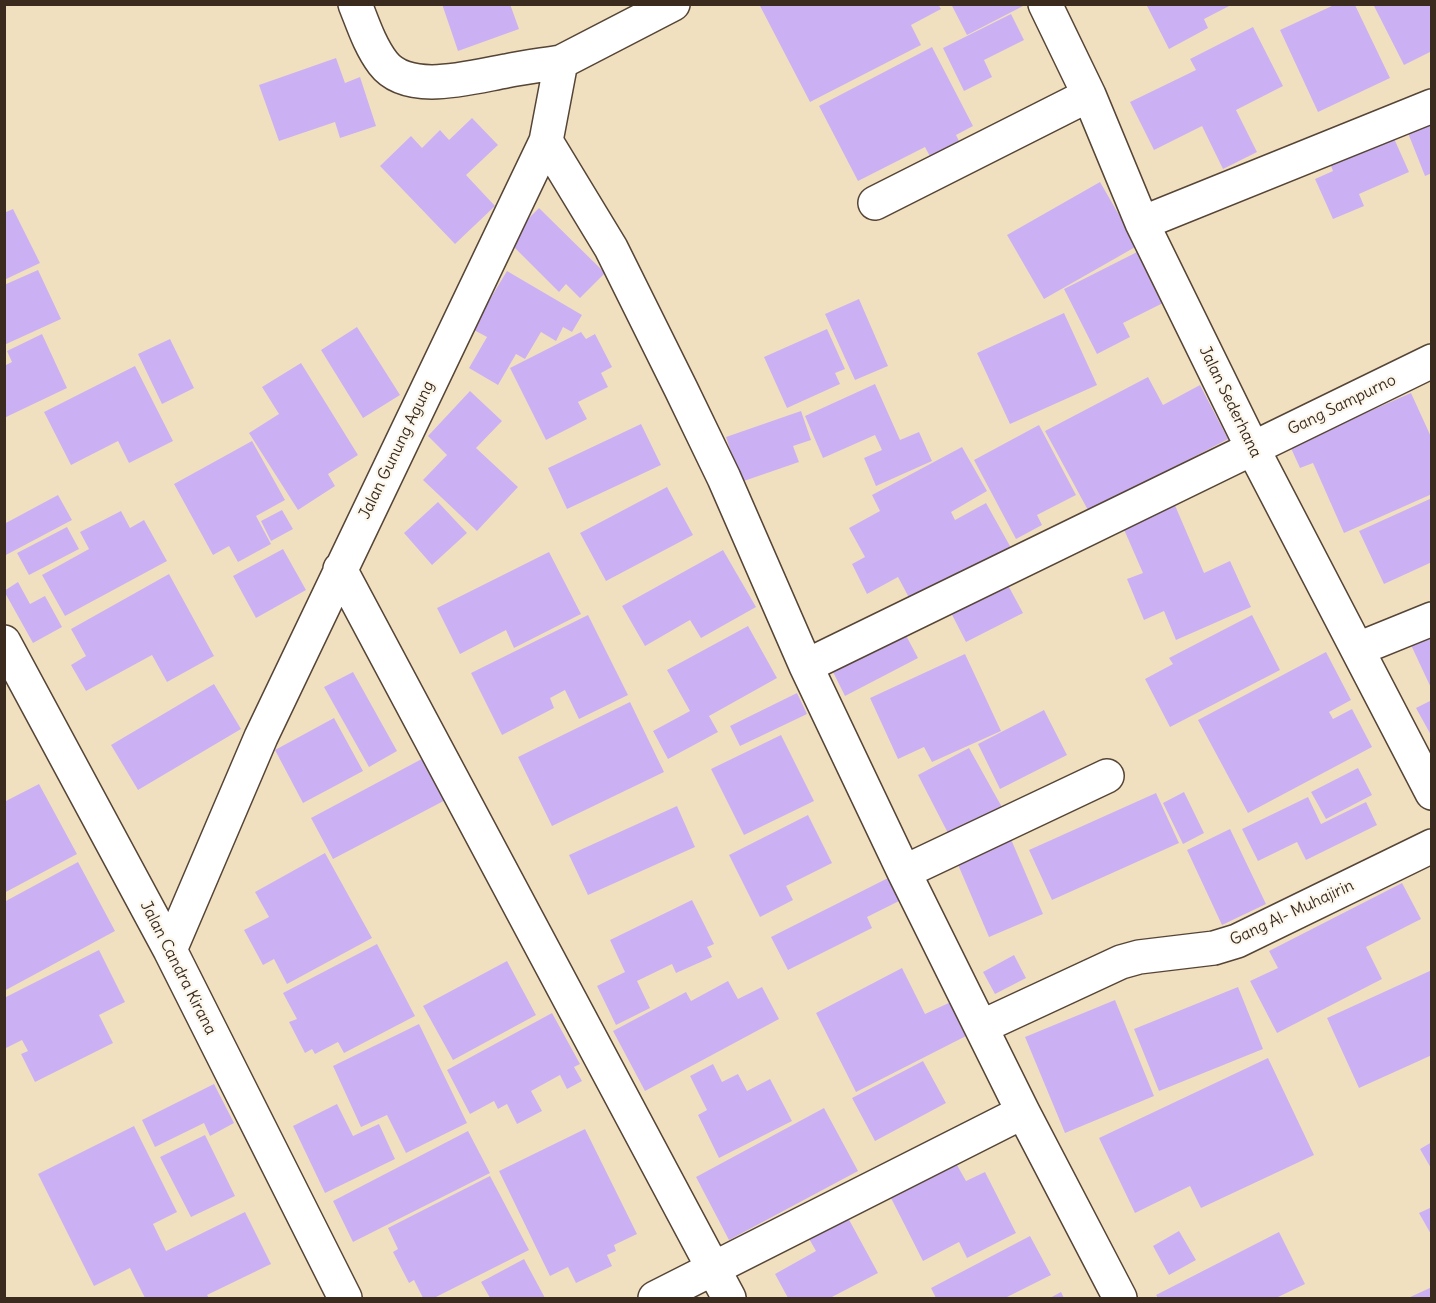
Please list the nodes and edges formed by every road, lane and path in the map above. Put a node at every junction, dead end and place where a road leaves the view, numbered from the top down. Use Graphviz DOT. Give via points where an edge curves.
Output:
graph roads {
  1 [pos="355,4"];
  2 [pos="672,4"];
  3 [pos="1045,4"];
  4 [pos="561,62"];
  5 [pos="1089,94"];
  6 [pos="1431,106"];
  7 [pos="546,141"];
  8 [pos="875,203"];
  9 [pos="1142,223"];
  10 [pos="1431,361"];
  11 [pos="1253,449"];
  12 [pos="340,569"];
  13 [pos="1431,619"];
  14 [pos="4,642"];
  15 [pos="1358,649"];
  16 [pos="806,666"];
  17 [pos="1107,776"];
  18 [pos="1431,793"];
  19 [pos="1431,846"];
  20 [pos="904,872"];
  21 [pos="170,950"];
  22 [pos="981,1027"];
  23 [pos="1023,1112"];
  24 [pos="712,1270"];
  25 [pos="345,1299"];
  26 [pos="655,1299"];
  27 [pos="729,1299"];
  28 [pos="1120,1299"];
  1 -- 4 [label="street" via="383,64 396,75 452,82"];
  2 -- 4 [label="street"];
  3 -- 5 [label="street, Jalan Sederhana"];
  4 -- 7 [label="street, Jalan Gunung Agung"];
  5 -- 8 [label="street"];
  5 -- 9 [label="street, Jalan Sederhana"];
  6 -- 9 [label="street"];
  7 -- 12 [label="street, Jalan Gunung Agung"];
  7 -- 16 [label="street" via="611,248 676,379"];
  9 -- 11 [label="street, Jalan Sederhana"];
  10 -- 11 [label="street, Gang Sampurno"];
  11 -- 15 [label="street, Jalan Sederhana"];
  11 -- 16 [label="street, Gang Sampurno"];
  12 -- 21 [label="street, Jalan Gunung Agung" via="261,737"];
  12 -- 24 [label="street"];
  13 -- 15 [label="street"];
  14 -- 21 [label="street, Jalan Candra Kirana"];
  15 -- 18 [label="street, Jalan Sederhana"];
  16 -- 20 [label="street"];
  17 -- 20 [label="street"];
  19 -- 22 [label="street, Gang Al- Muhajirin" via="1237,941 1121,962"];
  20 -- 22 [label="street"];
  21 -- 25 [label="street, Jalan Candra Kirana"];
  22 -- 23 [label="street"];
  23 -- 24 [label="street"];
  23 -- 28 [label="street"];
  24 -- 26 [label="street"];
  24 -- 27 [label="street"];
}
